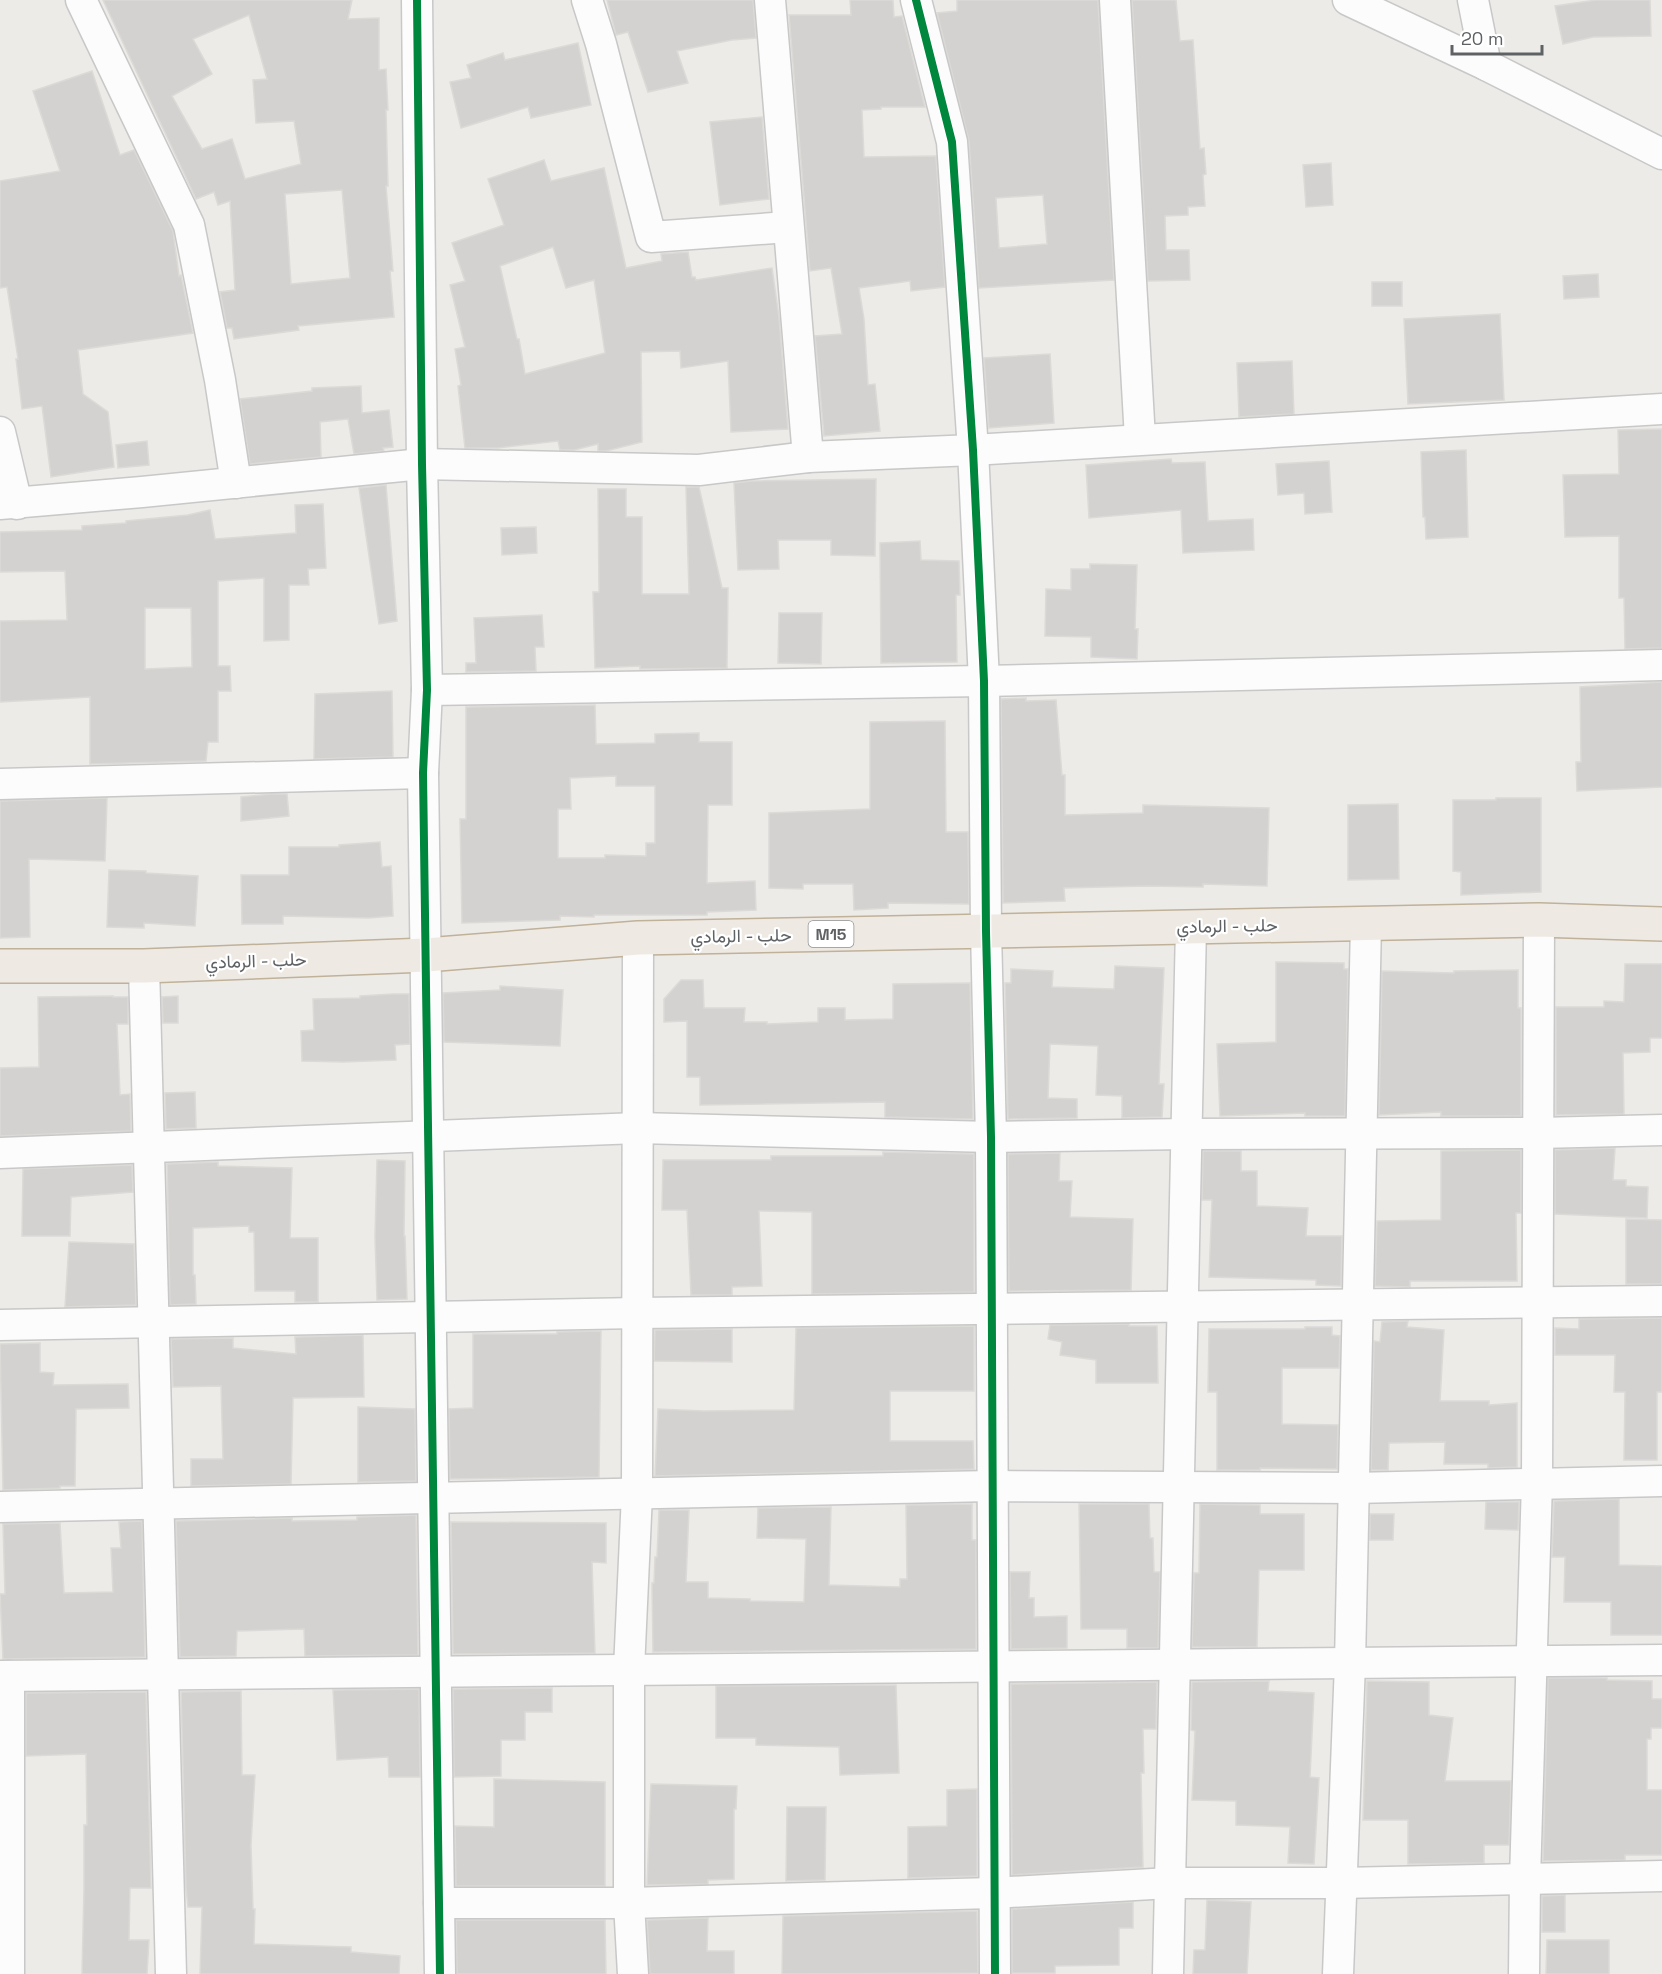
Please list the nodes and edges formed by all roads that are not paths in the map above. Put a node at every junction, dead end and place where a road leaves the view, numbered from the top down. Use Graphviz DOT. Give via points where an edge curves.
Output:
graph roads {
  1 [pos="81,0"];
  2 [pos="417,0"];
  3 [pos="587,0"];
  4 [pos="770,0"];
  5 [pos="916,0"];
  6 [pos="1115,0"];
  7 [pos="1348,0"];
  8 [pos="1473,0"];
  9 [pos="1486,65"];
  10 [pos="1662,154"];
  11 [pos="788,227"];
  12 [pos="1662,409"];
  13 [pos="0,432"];
  14 [pos="1140,439"];
  15 [pos="973,450"];
  16 [pos="808,457"];
  17 [pos="422,464"];
  18 [pos="236,483"];
  19 [pos="9,504"];
  20 [pos="1662,665"];
  21 [pos="984,681"];
  22 [pos="428,690"];
  23 [pos="423,773"];
  24 [pos="0,784"];
  25 [pos="1539,920"];
  26 [pos="1366,923"];
  27 [pos="1662,924"];
  28 [pos="1191,927"];
  29 [pos="986,931"];
  30 [pos="638,938"];
  31 [pos="426,955"];
  32 [pos="0,966"];
  33 [pos="144,966"];
  34 [pos="638,1128"];
  35 [pos="1662,1130"];
  36 [pos="1539,1133"];
  37 [pos="1188,1134"];
  38 [pos="1362,1134"];
  39 [pos="428,1136"];
  40 [pos="991,1137"];
  41 [pos="148,1147"];
  42 [pos="0,1153"];
  43 [pos="1537,1301"];
  44 [pos="1662,1301"];
  45 [pos="1359,1303"];
  46 [pos="1184,1306"];
  47 [pos="990,1308"];
  48 [pos="638,1313"];
  49 [pos="431,1317"];
  50 [pos="153,1322"];
  51 [pos="0,1325"];
  52 [pos="1662,1480"];
  53 [pos="1537,1482"];
  54 [pos="992,1486"];
  55 [pos="1180,1487"];
  56 [pos="1354,1488"];
  57 [pos="637,1494"];
  58 [pos="434,1498"];
  59 [pos="157,1503"];
  60 [pos="0,1507"];
  61 [pos="1662,1660"];
  62 [pos="1532,1661"];
  63 [pos="1350,1663"];
  64 [pos="1176,1665"];
  65 [pos="993,1667"];
  66 [pos="630,1669"];
  67 [pos="436,1672"];
  68 [pos="163,1675"];
  69 [pos="5,1676"];
  70 [pos="1662,1876"];
  71 [pos="1525,1879"];
  72 [pos="1170,1882"];
  73 [pos="1340,1883"];
  74 [pos="993,1893"];
  75 [pos="439,1903"];
  76 [pos="629,1903"];
  77 [pos="9,1974"];
  78 [pos="171,1974"];
  79 [pos="440,1974"];
  80 [pos="633,1974"];
  81 [pos="995,1974"];
  82 [pos="1168,1974"];
  83 [pos="1338,1974"];
  84 [pos="1524,1974"];
  1 -- 18 [label="street" via="189,225"];
  2 -- 17 [label="street"];
  3 -- 11 [label="street" via="651,237"];
  4 -- 11 [label="street"];
  5 -- 15 [label="street" via="952,142"];
  6 -- 14 [label="street"];
  7 -- 9 [label="street"];
  8 -- 9 [label="street"];
  9 -- 10 [label="street"];
  11 -- 16 [label="street"];
  12 -- 14 [label="street"];
  13 -- 19 [label="street"];
  14 -- 15 [label="street"];
  15 -- 16 [label="street"];
  15 -- 21 [label="street"];
  16 -- 17 [label="street" via="699,470"];
  17 -- 18 [label="street"];
  17 -- 22 [label="street"];
  18 -- 19 [label="street"];
  20 -- 21 [label="street"];
  21 -- 22 [label="street"];
  21 -- 29 [label="street"];
  22 -- 23 [label="street"];
  23 -- 24 [label="street"];
  23 -- 31 [label="street"];
  25 -- 26 [label="highway, حلب - الرمادي / M15"];
  25 -- 27 [label="highway, حلب - الرمادي / M15"];
  25 -- 36 [label="street"];
  26 -- 28 [label="highway, حلب - الرمادي / M15"];
  26 -- 38 [label="street"];
  28 -- 29 [label="highway, حلب - الرمادي / M15"];
  28 -- 37 [label="street"];
  29 -- 30 [label="highway, حلب - الرمادي / M15"];
  29 -- 40 [label="street"];
  30 -- 31 [label="highway, حلب - الرمادي / M15"];
  30 -- 34 [label="street"];
  31 -- 33 [label="highway, حلب - الرمادي / M15"];
  31 -- 39 [label="street"];
  32 -- 33 [label="highway, حلب - الرمادي / M15"];
  33 -- 41 [label="street"];
  34 -- 39 [label="street"];
  34 -- 40 [label="street"];
  34 -- 48 [label="street"];
  35 -- 36 [label="street"];
  36 -- 38 [label="street"];
  36 -- 43 [label="street"];
  37 -- 38 [label="street"];
  37 -- 40 [label="street"];
  37 -- 46 [label="street"];
  38 -- 45 [label="street"];
  39 -- 41 [label="street"];
  39 -- 49 [label="street"];
  40 -- 47 [label="street"];
  41 -- 42 [label="street"];
  41 -- 50 [label="street"];
  43 -- 44 [label="street"];
  43 -- 45 [label="street"];
  43 -- 53 [label="street"];
  45 -- 46 [label="street"];
  45 -- 56 [label="street"];
  46 -- 47 [label="street"];
  46 -- 55 [label="street"];
  47 -- 48 [label="street"];
  47 -- 54 [label="street"];
  48 -- 49 [label="street"];
  48 -- 57 [label="street"];
  49 -- 50 [label="street"];
  49 -- 58 [label="street"];
  50 -- 51 [label="street"];
  50 -- 59 [label="street"];
  52 -- 53 [label="street"];
  53 -- 56 [label="street"];
  53 -- 62 [label="street"];
  54 -- 55 [label="street"];
  54 -- 57 [label="street"];
  54 -- 65 [label="street"];
  55 -- 56 [label="street"];
  55 -- 64 [label="street"];
  56 -- 63 [label="street"];
  57 -- 58 [label="street"];
  57 -- 66 [label="street"];
  58 -- 59 [label="street"];
  58 -- 67 [label="street"];
  59 -- 60 [label="street"];
  59 -- 68 [label="street"];
  61 -- 62 [label="street"];
  62 -- 63 [label="street"];
  62 -- 71 [label="street"];
  63 -- 64 [label="street"];
  63 -- 73 [label="street"];
  64 -- 65 [label="street"];
  64 -- 72 [label="street"];
  65 -- 66 [label="street"];
  65 -- 74 [label="street"];
  66 -- 67 [label="street"];
  66 -- 76 [label="street"];
  67 -- 68 [label="street"];
  67 -- 75 [label="street"];
  68 -- 69 [label="street"];
  68 -- 78 [label="street"];
  69 -- 77 [label="street"];
  70 -- 71 [label="street"];
  71 -- 73 [label="street"];
  71 -- 84 [label="street"];
  72 -- 73 [label="street"];
  72 -- 74 [label="street"];
  72 -- 82 [label="street"];
  73 -- 83 [label="street"];
  74 -- 76 [label="street"];
  74 -- 81 [label="street"];
  75 -- 76 [label="street"];
  75 -- 79 [label="street"];
  76 -- 80 [label="street"];
}
